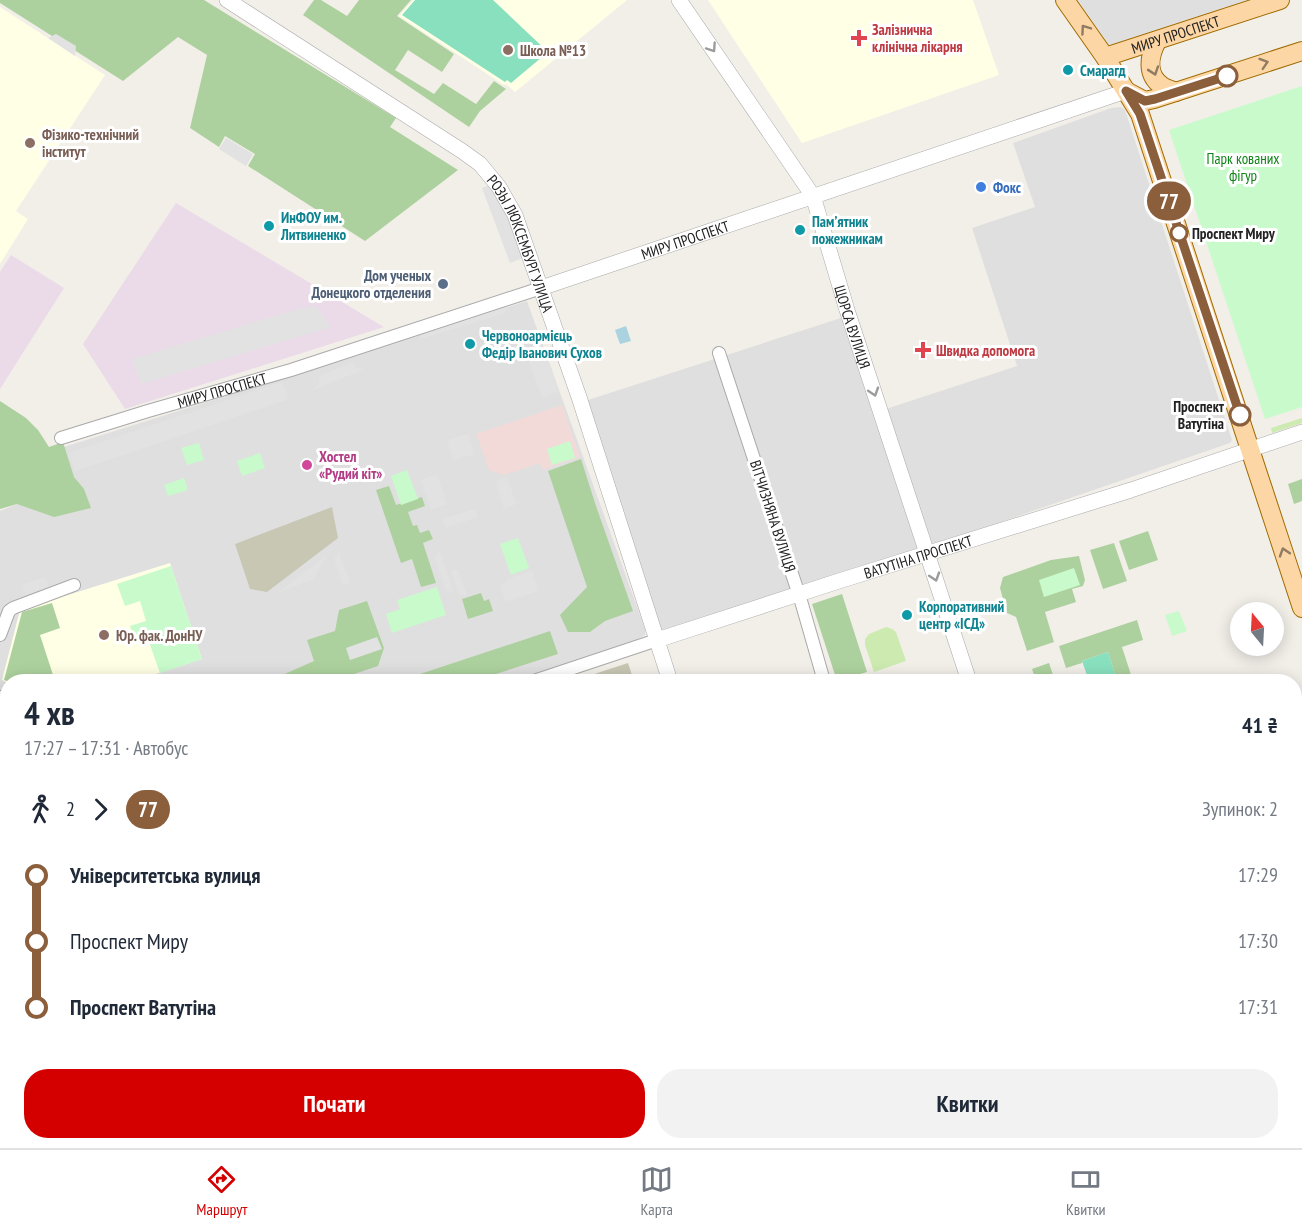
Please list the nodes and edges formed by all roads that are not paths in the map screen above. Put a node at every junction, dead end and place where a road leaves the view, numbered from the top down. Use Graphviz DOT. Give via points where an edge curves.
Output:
graph roads {
  1 [pos="227,0"];
  2 [pos="679,0"];
  3 [pos="1065,0"];
  4 [pos="1280,0"];
  5 [pos="1157,41"];
  6 [pos="1302,51"];
  7 [pos="1105,57"];
  8 [pos="1126,91"];
  9 [pos="1176,92"];
  10 [pos="813,195"];
  11 [pos="541,288"];
  12 [pos="719,353"];
  13 [pos="1302,432"];
  14 [pos="62,438"];
  15 [pos="1250,449"];
  16 [pos="927,553"];
  17 [pos="74,585"];
  18 [pos="799,595"];
  19 [pos="1302,608"];
  20 [pos="0,635"];
  21 [pos="657,640"];
  22 [pos="555,674"];
  23 [pos="668,674"];
  24 [pos="822,674"];
  25 [pos="967,674"];
  1 -- 11 [label="street, РОЗЫ ЛЮКСЕМБУРГ УЛИЦА" via="480,164 515,215"];
  2 -- 10 [label="street, ЩОРСА ВУЛИЦЯ, one-way"];
  7 -- 3 [label="main road, one-way"];
  4 -- 5 [label="main road, МИРУ ПРОСПЕКТ"];
  5 -- 7 [label="main road, МИРУ ПРОСПЕКТ"];
  5 -- 9 [label="main road, one-way" via="1151,53 1154,77"];
  9 -- 6 [label="main road, one-way"];
  7 -- 8 [label="main road"];
  8 -- 9 [label="main road" via="1145,101"];
  8 -- 10 [label="street, МИРУ ПРОСПЕКТ"];
  8 -- 15 [label="main road" via="1140,114"];
  10 -- 11 [label="street, МИРУ ПРОСПЕКТ"];
  10 -- 16 [label="street, ЩОРСА ВУЛИЦЯ, one-way"];
  11 -- 14 [label="street, МИРУ ПРОСПЕКТ" via="291,370"];
  11 -- 21 [label="street, РОЗЫ ЛЮКСЕМБУРГ УЛИЦА"];
  12 -- 18 [label="street, ВІТЧИЗНЯНА ВУЛИЦЯ"];
  13 -- 15 [label="street, ВАТУТІНА ПРОСПЕКТ"];
  15 -- 16 [label="street, ВАТУТІНА ПРОСПЕКТ"];
  19 -- 15 [label="main road, one-way"];
  16 -- 18 [label="street, ВАТУТІНА ПРОСПЕКТ"];
  16 -- 25 [label="street, ЩОРСА ВУЛИЦЯ, one-way"];
  17 -- 20 [label="street" via="13,608"];
  18 -- 21 [label="street, ВАТУТІНА ПРОСПЕКТ"];
  18 -- 24 [label="street, ВІТЧИЗНЯНА ВУЛИЦЯ"];
  21 -- 22 [label="street, ВАТУТІНА ПРОСПЕКТ"];
  21 -- 23 [label="street, РОЗЫ ЛЮКСЕМБУРГ УЛИЦА"];
}
